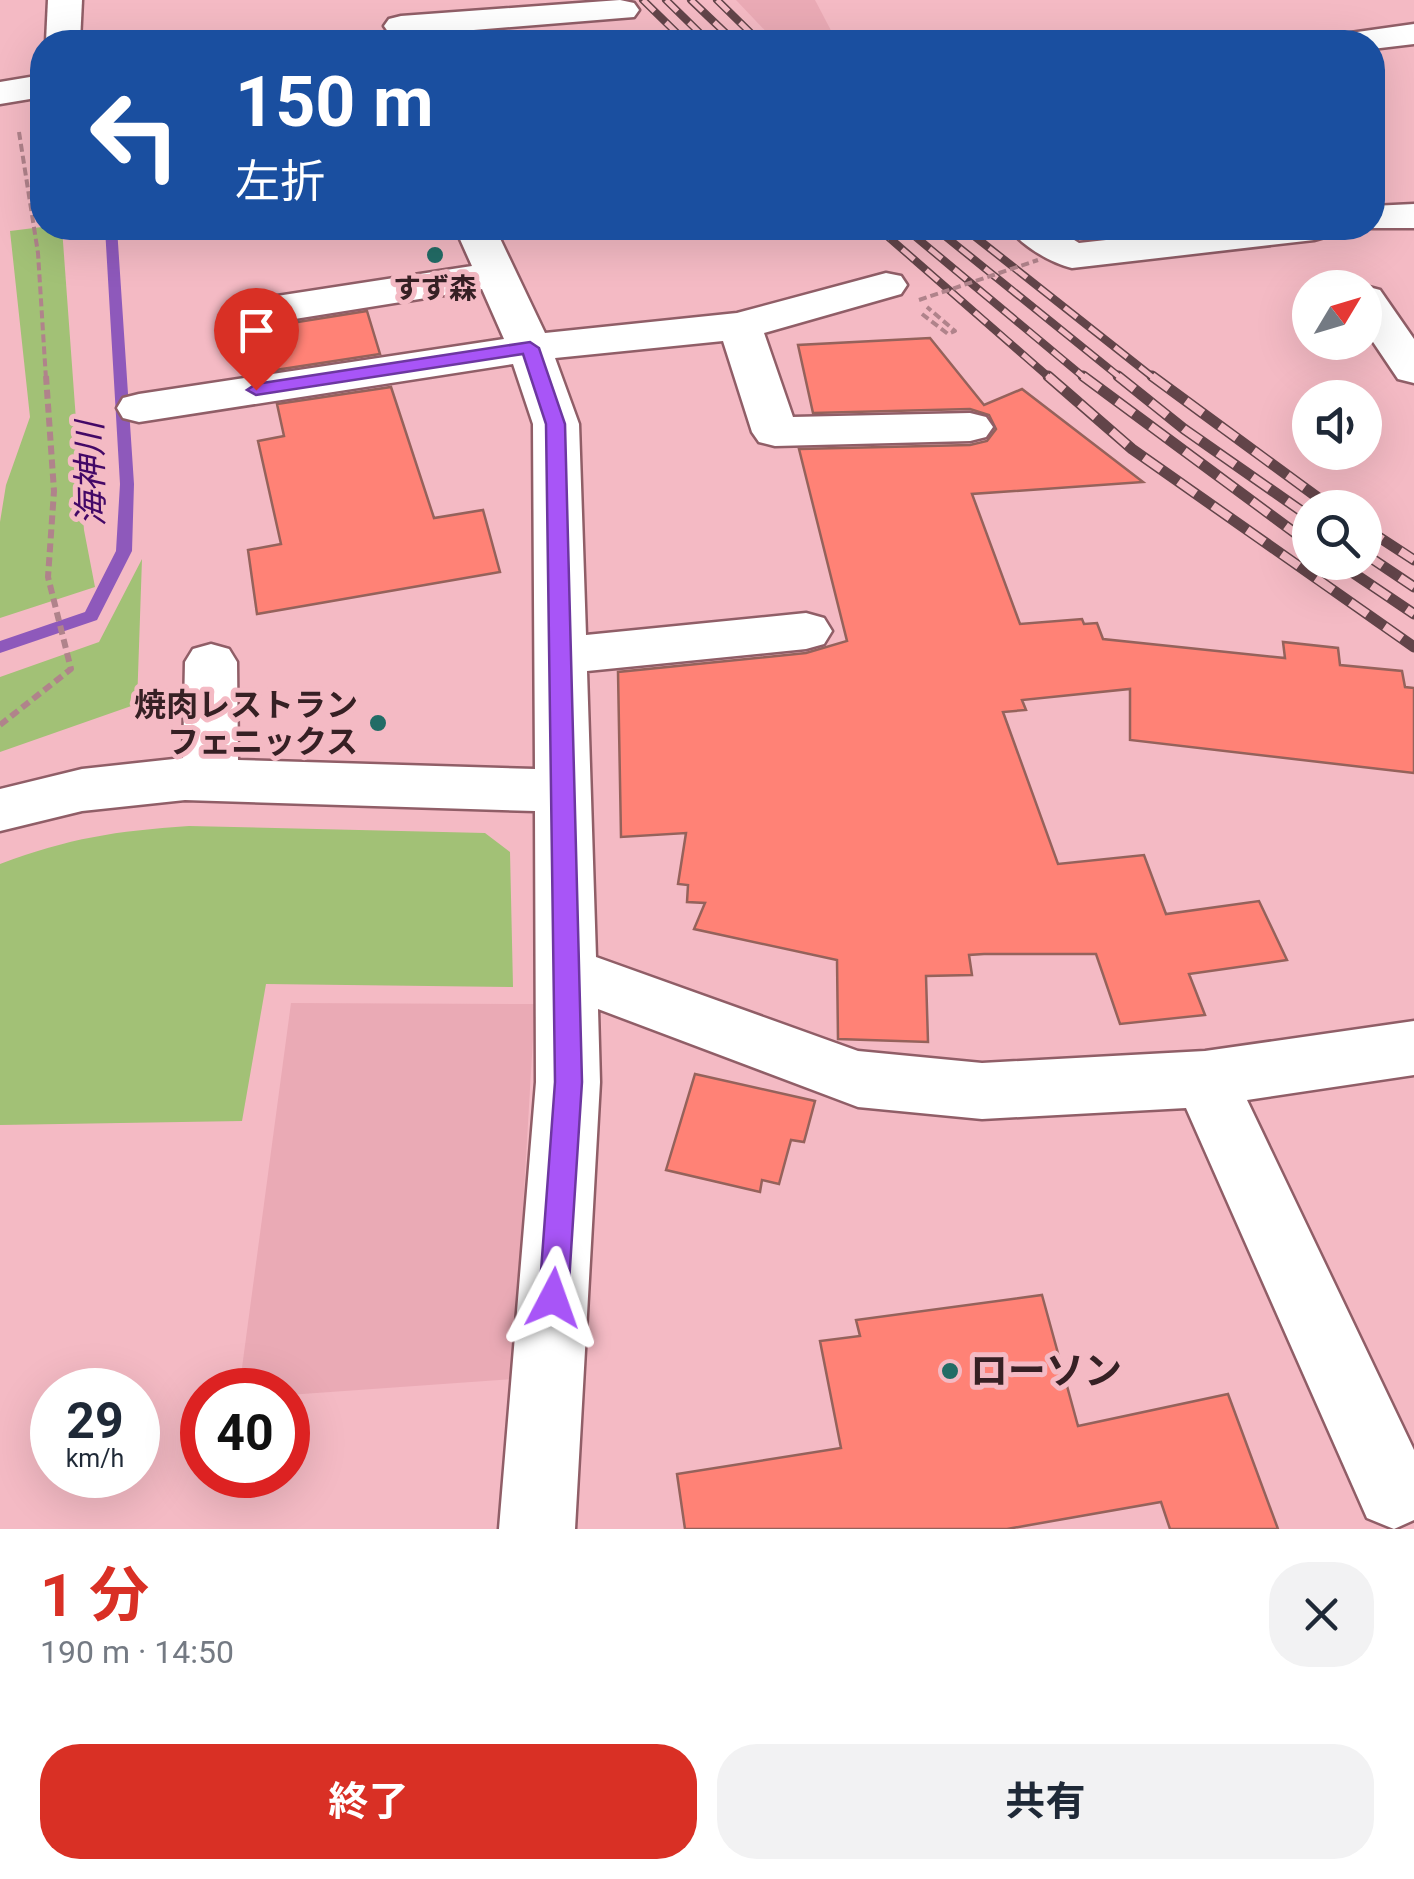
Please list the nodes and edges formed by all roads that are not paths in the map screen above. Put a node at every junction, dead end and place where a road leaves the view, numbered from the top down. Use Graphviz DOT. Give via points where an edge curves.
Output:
graph roads {
  1 [pos="65,0"];
  2 [pos="622,10"];
  3 [pos="64,30"];
  4 [pos="398,30"];
  5 [pos="1414,34"];
  6 [pos="1385,38"];
  7 [pos="1414,216"];
  8 [pos="1385,217"];
  9 [pos="1158,240"];
  10 [pos="1222,240"];
  11 [pos="1033,244"];
  12 [pos="486,251"];
  13 [pos="1340,262"];
  14 [pos="904,296"];
  15 [pos="252,313"];
  16 [pos="740,326"];
  17 [pos="530,348"];
  18 [pos="1414,370"];
  19 [pos="139,408"];
  20 [pos="970,428"];
  21 [pos="806,631"];
  22 [pos="559,656"];
  23 [pos="211,662"];
  24 [pos="210,780"];
  25 [pos="564,791"];
  26 [pos="0,810"];
  27 [pos="566,972"];
  28 [pos="1414,1048"];
  29 [pos="1205,1079"];
  30 [pos="1394,1491"];
  31 [pos="537,1529"];
  1 -- 3 [label="street"];
  2 -- 4 [label="street"];
  5 -- 6 [label="street"];
  7 -- 8 [label="street"];
  9 -- 11 [label="street" via="1072,256"];
  10 -- 13 [label="street"];
  12 -- 15 [label="street"];
  12 -- 17 [label="street"];
  13 -- 18 [label="street"];
  14 -- 16 [label="street"];
  16 -- 17 [label="street"];
  16 -- 20 [label="street" via="775,432"];
  17 -- 19 [label="street"];
  17 -- 22 [label="street" via="556,424"];
  21 -- 22 [label="street"];
  22 -- 25 [label="street"];
  23 -- 24 [label="street"];
  24 -- 25 [label="street"];
  24 -- 26 [label="street" via="132,782"];
  25 -- 27 [label="street"];
  27 -- 29 [label="street" via="858,1079 982,1091"];
  27 -- 31 [label="street" via="568,1082"];
  28 -- 29 [label="street"];
  29 -- 30 [label="street"];
}
